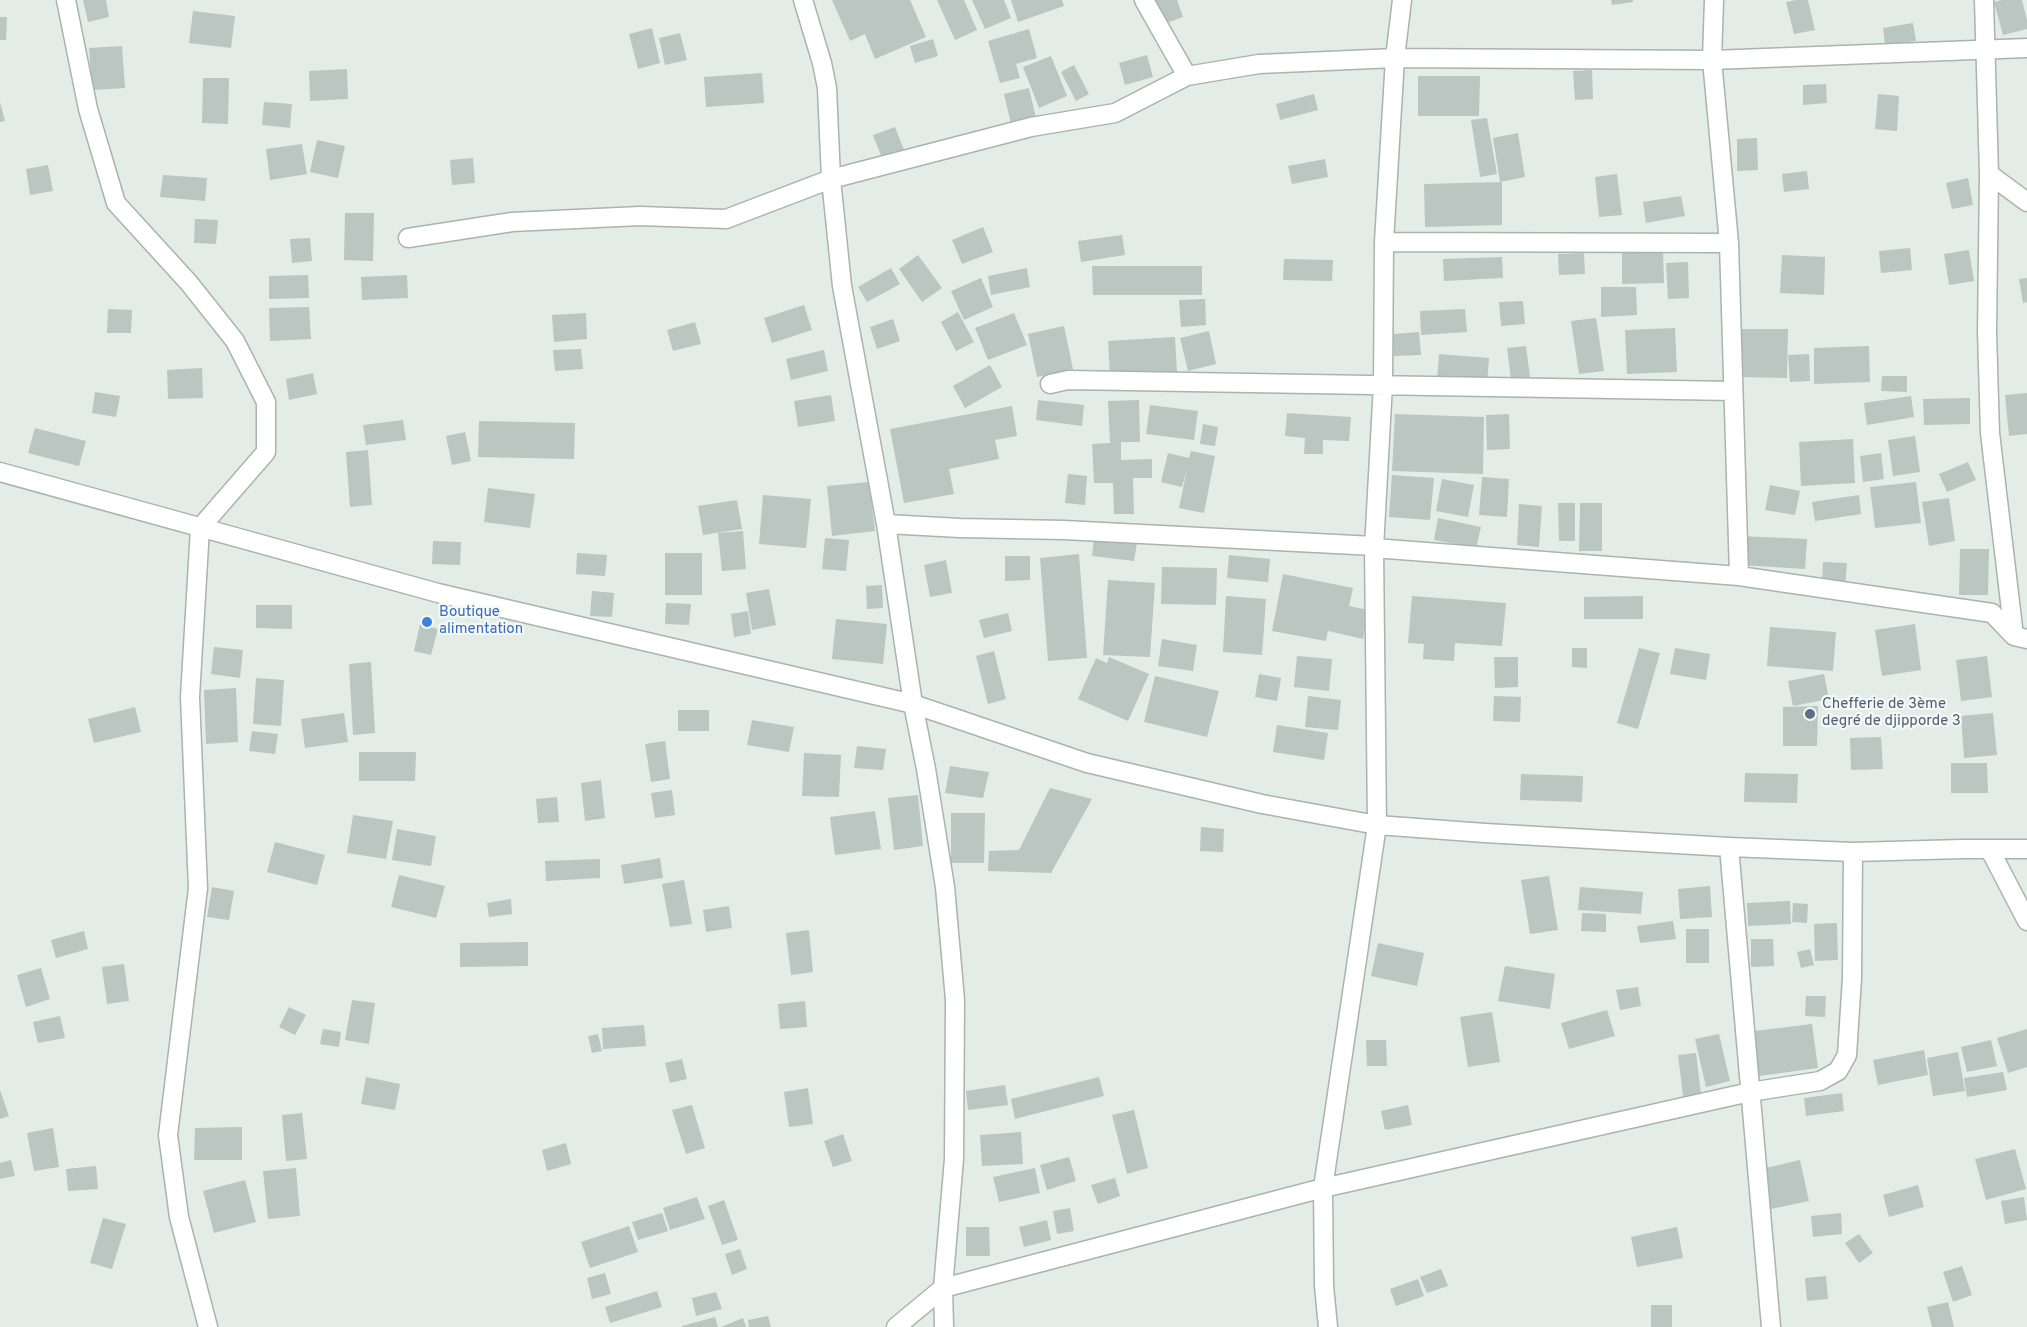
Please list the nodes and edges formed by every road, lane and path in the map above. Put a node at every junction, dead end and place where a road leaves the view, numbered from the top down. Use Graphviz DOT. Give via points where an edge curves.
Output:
graph roads {
  1 [pos="66,0"];
  2 [pos="803,0"];
  3 [pos="1144,0"];
  4 [pos="1402,0"];
  5 [pos="1714,0"];
  6 [pos="1984,0"];
  7 [pos="2027,48"];
  8 [pos="1987,49"];
  9 [pos="1395,58"];
  10 [pos="1712,60"];
  11 [pos="1187,76"];
  12 [pos="1989,174"];
  13 [pos="831,179"];
  14 [pos="2027,202"];
  15 [pos="408,238"];
  16 [pos="1384,242"];
  17 [pos="1729,243"];
  18 [pos="1050,384"];
  19 [pos="1383,384"];
  20 [pos="1733,391"];
  21 [pos="0,472"];
  22 [pos="886,524"];
  23 [pos="200,528"];
  24 [pos="1374,547"];
  25 [pos="1739,576"];
  26 [pos="2021,637"];
  27 [pos="913,704"];
  28 [pos="1377,825"];
  29 [pos="1729,847"];
  30 [pos="2027,849"];
  31 [pos="1990,850"];
  32 [pos="1853,852"];
  33 [pos="2027,921"];
  34 [pos="1750,1092"];
  35 [pos="1323,1188"];
  36 [pos="943,1288"];
  37 [pos="208,1327"];
  38 [pos="896,1327"];
  39 [pos="944,1327"];
  40 [pos="1329,1327"];
  41 [pos="1771,1327"];
  1 -- 23 [label="street" via="88,109 117,203 235,341 266,402 266,452"];
  2 -- 13 [label="street" via="826,88"];
  3 -- 11 [label="street"];
  4 -- 9 [label="street"];
  5 -- 10 [label="street"];
  6 -- 8 [label="street"];
  7 -- 8 [label="street"];
  8 -- 10 [label="street"];
  8 -- 12 [label="street"];
  9 -- 10 [label="street"];
  9 -- 11 [label="street" via="1259,64"];
  9 -- 16 [label="street"];
  10 -- 17 [label="street"];
  11 -- 13 [label="street" via="1115,113 1031,128"];
  12 -- 14 [label="street"];
  12 -- 26 [label="street" via="1990,433"];
  13 -- 15 [label="street" via="726,219 640,216 512,222"];
  13 -- 22 [label="street" via="842,286"];
  16 -- 17 [label="street"];
  16 -- 19 [label="street"];
  17 -- 20 [label="street"];
  18 -- 19 [label="street" via="1068,380"];
  19 -- 20 [label="street"];
  19 -- 24 [label="street"];
  20 -- 25 [label="street"];
  21 -- 23 [label="street"];
  22 -- 24 [label="street"];
  22 -- 27 [label="street"];
  23 -- 27 [label="street" via="438,593"];
  23 -- 37 [label="street" via="190,697 198,888 168,1135 179,1217"];
  24 -- 25 [label="street"];
  24 -- 28 [label="street"];
  25 -- 26 [label="street" via="1992,613"];
  27 -- 28 [label="street" via="1087,763 1262,804"];
  27 -- 36 [label="street" via="945,887 955,1000 954,1160"];
  28 -- 29 [label="street"];
  28 -- 35 [label="street"];
  29 -- 32 [label="street"];
  29 -- 34 [label="street"];
  30 -- 31 [label="street"];
  31 -- 32 [label="street"];
  31 -- 33 [label="street"];
  32 -- 34 [label="street" via="1847,1055 1838,1071 1820,1081"];
  34 -- 35 [label="street"];
  34 -- 41 [label="street"];
  35 -- 36 [label="street"];
  35 -- 40 [label="street" via="1324,1286"];
  36 -- 38 [label="street"];
  36 -- 39 [label="street"];
}
